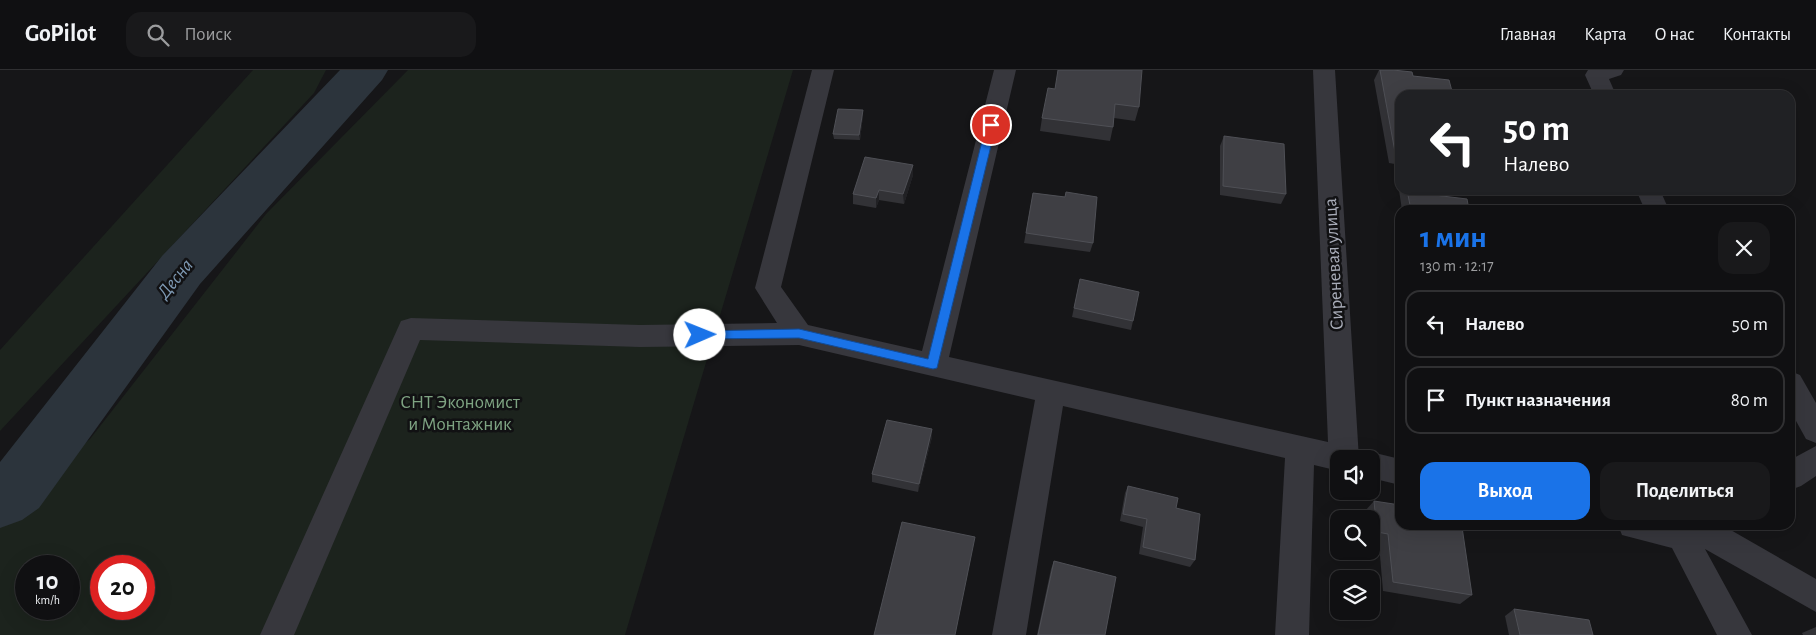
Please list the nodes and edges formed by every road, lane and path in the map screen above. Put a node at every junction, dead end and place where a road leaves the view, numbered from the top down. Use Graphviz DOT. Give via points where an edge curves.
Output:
graph roads {
  1 [pos="823,70"];
  2 [pos="1005,70"];
  3 [pos="1324,70"];
  4 [pos="1613,70"];
  5 [pos="1603,90"];
  6 [pos="799,334"];
  7 [pos="933,364"];
  8 [pos="1051,391"];
  9 [pos="1795,392"];
  10 [pos="1816,430"];
  11 [pos="1300,449"];
  12 [pos="1344,450"];
  13 [pos="1330,456"];
  14 [pos="1816,459"];
  15 [pos="1380,467"];
  16 [pos="1395,471"];
  17 [pos="1795,474"];
  18 [pos="1684,530"];
  19 [pos="1705,532"];
  20 [pos="1816,596"];
  21 [pos="277,635"];
  22 [pos="1009,635"];
  23 [pos="1292,635"];
  24 [pos="1736,635"];
  1 -- 6 [label="street" via="768,288"];
  2 -- 7 [label="street"];
  3 -- 12 [label="street, Сиреневая улица"];
  4 -- 5 [label="street" via="1596,75"];
  6 -- 7 [label="street"];
  6 -- 21 [label="street" via="640,336 411,329"];
  7 -- 8 [label="street"];
  8 -- 11 [label="street"];
  8 -- 22 [label="street"];
  9 -- 10 [label="street"];
  11 -- 13 [label="street"];
  11 -- 23 [label="street"];
  14 -- 17 [label="street"];
  15 -- 16 [label="street"];
  18 -- 19 [label="street"];
  19 -- 20 [label="street"];
  19 -- 24 [label="street"];
}
